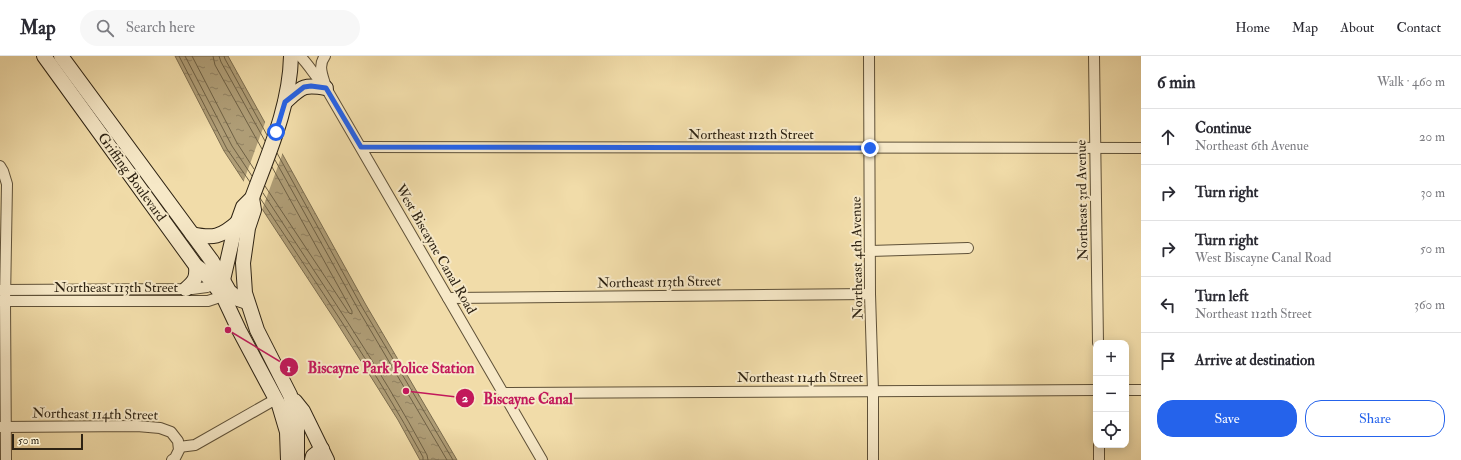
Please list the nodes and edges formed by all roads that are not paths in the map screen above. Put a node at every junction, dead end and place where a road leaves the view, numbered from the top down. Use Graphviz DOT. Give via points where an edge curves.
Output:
graph roads {
  1 [pos="44,56"];
  2 [pos="61,56"];
  3 [pos="291,56"];
  4 [pos="300,56"];
  5 [pos="325,56"];
  6 [pos="869,56"];
  7 [pos="1094,56"];
  8 [pos="326,88"];
  9 [pos="285,102"];
  10 [pos="109,121"];
  11 [pos="98,129"];
  12 [pos="361,147"];
  13 [pos="870,148"];
  14 [pos="1095,148"];
  15 [pos="1141,148"];
  16 [pos="0,166"];
  17 [pos="252,198"];
  18 [pos="238,221"];
  19 [pos="192,234"];
  20 [pos="968,248"];
  21 [pos="870,251"];
  22 [pos="196,266"];
  23 [pos="243,266"];
  24 [pos="186,288"];
  25 [pos="222,288"];
  26 [pos="3,290"];
  27 [pos="870,294"];
  28 [pos="448,298"];
  29 [pos="3,302"];
  30 [pos="247,302"];
  31 [pos="1098,340"];
  32 [pos="1093,390"];
  33 [pos="1129,390"];
  34 [pos="1141,390"];
  35 [pos="873,391"];
  36 [pos="504,393"];
  37 [pos="291,397"];
  38 [pos="276,399"];
  39 [pos="3,427"];
  40 [pos="180,447"];
  41 [pos="1099,448"];
  42 [pos="325,455"];
  43 [pos="6,460"];
  44 [pos="172,460"];
  45 [pos="288,460"];
  46 [pos="297,460"];
  47 [pos="312,460"];
  48 [pos="542,460"];
  49 [pos="873,460"];
  50 [pos="1099,460"];
  1 -- 11 [label="main road, Griffing Boulevard"];
  2 -- 10 [label="main road, Griffing Boulevard"];
  3 -- 9 [label="main road"];
  4 -- 8 [label="street, West Biscayne Canal Road"];
  5 -- 8 [label="street" via="321,67"];
  6 -- 13 [label="street, Northeast 4th Avenue"];
  7 -- 14 [label="street, Northeast 3rd Avenue"];
  8 -- 9 [label="main road" via="304,87"];
  8 -- 12 [label="street, West Biscayne Canal Road"];
  9 -- 17 [label="main road"];
  10 -- 11 [label="main road"];
  10 -- 19 [label="main road, Griffing Boulevard"];
  11 -- 22 [label="main road, Griffing Boulevard"];
  12 -- 13 [label="street, Northeast 112th Street"];
  12 -- 28 [label="street, West Biscayne Canal Road"];
  13 -- 14 [label="street, Northeast 112th Street"];
  13 -- 21 [label="street, Northeast 4th Avenue"];
  14 -- 15 [label="street, Northeast 112th Street"];
  14 -- 31 [label="street, Northeast 3rd Avenue"];
  16 -- 26 [label="street" via="6,184"];
  17 -- 18 [label="main road" via="243,207"];
  17 -- 23 [label="main road" via="254,210 248,228"];
  18 -- 19 [label="main road" via="225,233 217,236"];
  18 -- 25 [label="main road"];
  19 -- 25 [label="main road, Griffing Boulevard" via="212,261"];
  20 -- 21 [label="street"];
  21 -- 27 [label="street, Northeast 4th Avenue"];
  22 -- 24 [label="main road" via="197,277"];
  22 -- 25 [label="main road, Griffing Boulevard"];
  23 -- 25 [label="main road"];
  23 -- 30 [label="main road"];
  24 -- 25 [label="street, Northeast 113th Street"];
  24 -- 26 [label="street, Northeast 113th Street"];
  25 -- 29 [label="street, Northeast 113th Street" via="208,301"];
  25 -- 30 [label="main road, Griffing Boulevard"];
  25 -- 38 [label="main road, Griffing Boulevard" via="239,330"];
  26 -- 29 [label="street"];
  27 -- 28 [label="street, Northeast 113th Street"];
  27 -- 35 [label="street, Northeast 4th Avenue"];
  28 -- 36 [label="street, West Biscayne Canal Road"];
  29 -- 39 [label="street"];
  30 -- 37 [label="main road" via="257,330"];
  32 -- 35 [label="street, Northeast 114th Street"];
  33 -- 34 [label="street"];
  35 -- 36 [label="street, Northeast 114th Street"];
  35 -- 49 [label="street, Northeast 4th Avenue"];
  36 -- 48 [label="street, West Biscayne Canal Road"];
  37 -- 42 [label="main road" via="303,411"];
  37 -- 46 [label="main road" via="297,422"];
  38 -- 40 [label="street" via="195,445"];
  38 -- 45 [label="main road, Griffing Boulevard" via="287,432"];
  39 -- 40 [label="street, Northeast 114th Street" via="160,428 171,432"];
  39 -- 43 [label="street"];
  40 -- 44 [label="street"];
  41 -- 50 [label="street"];
  42 -- 47 [label="main road" via="313,456"];
}
